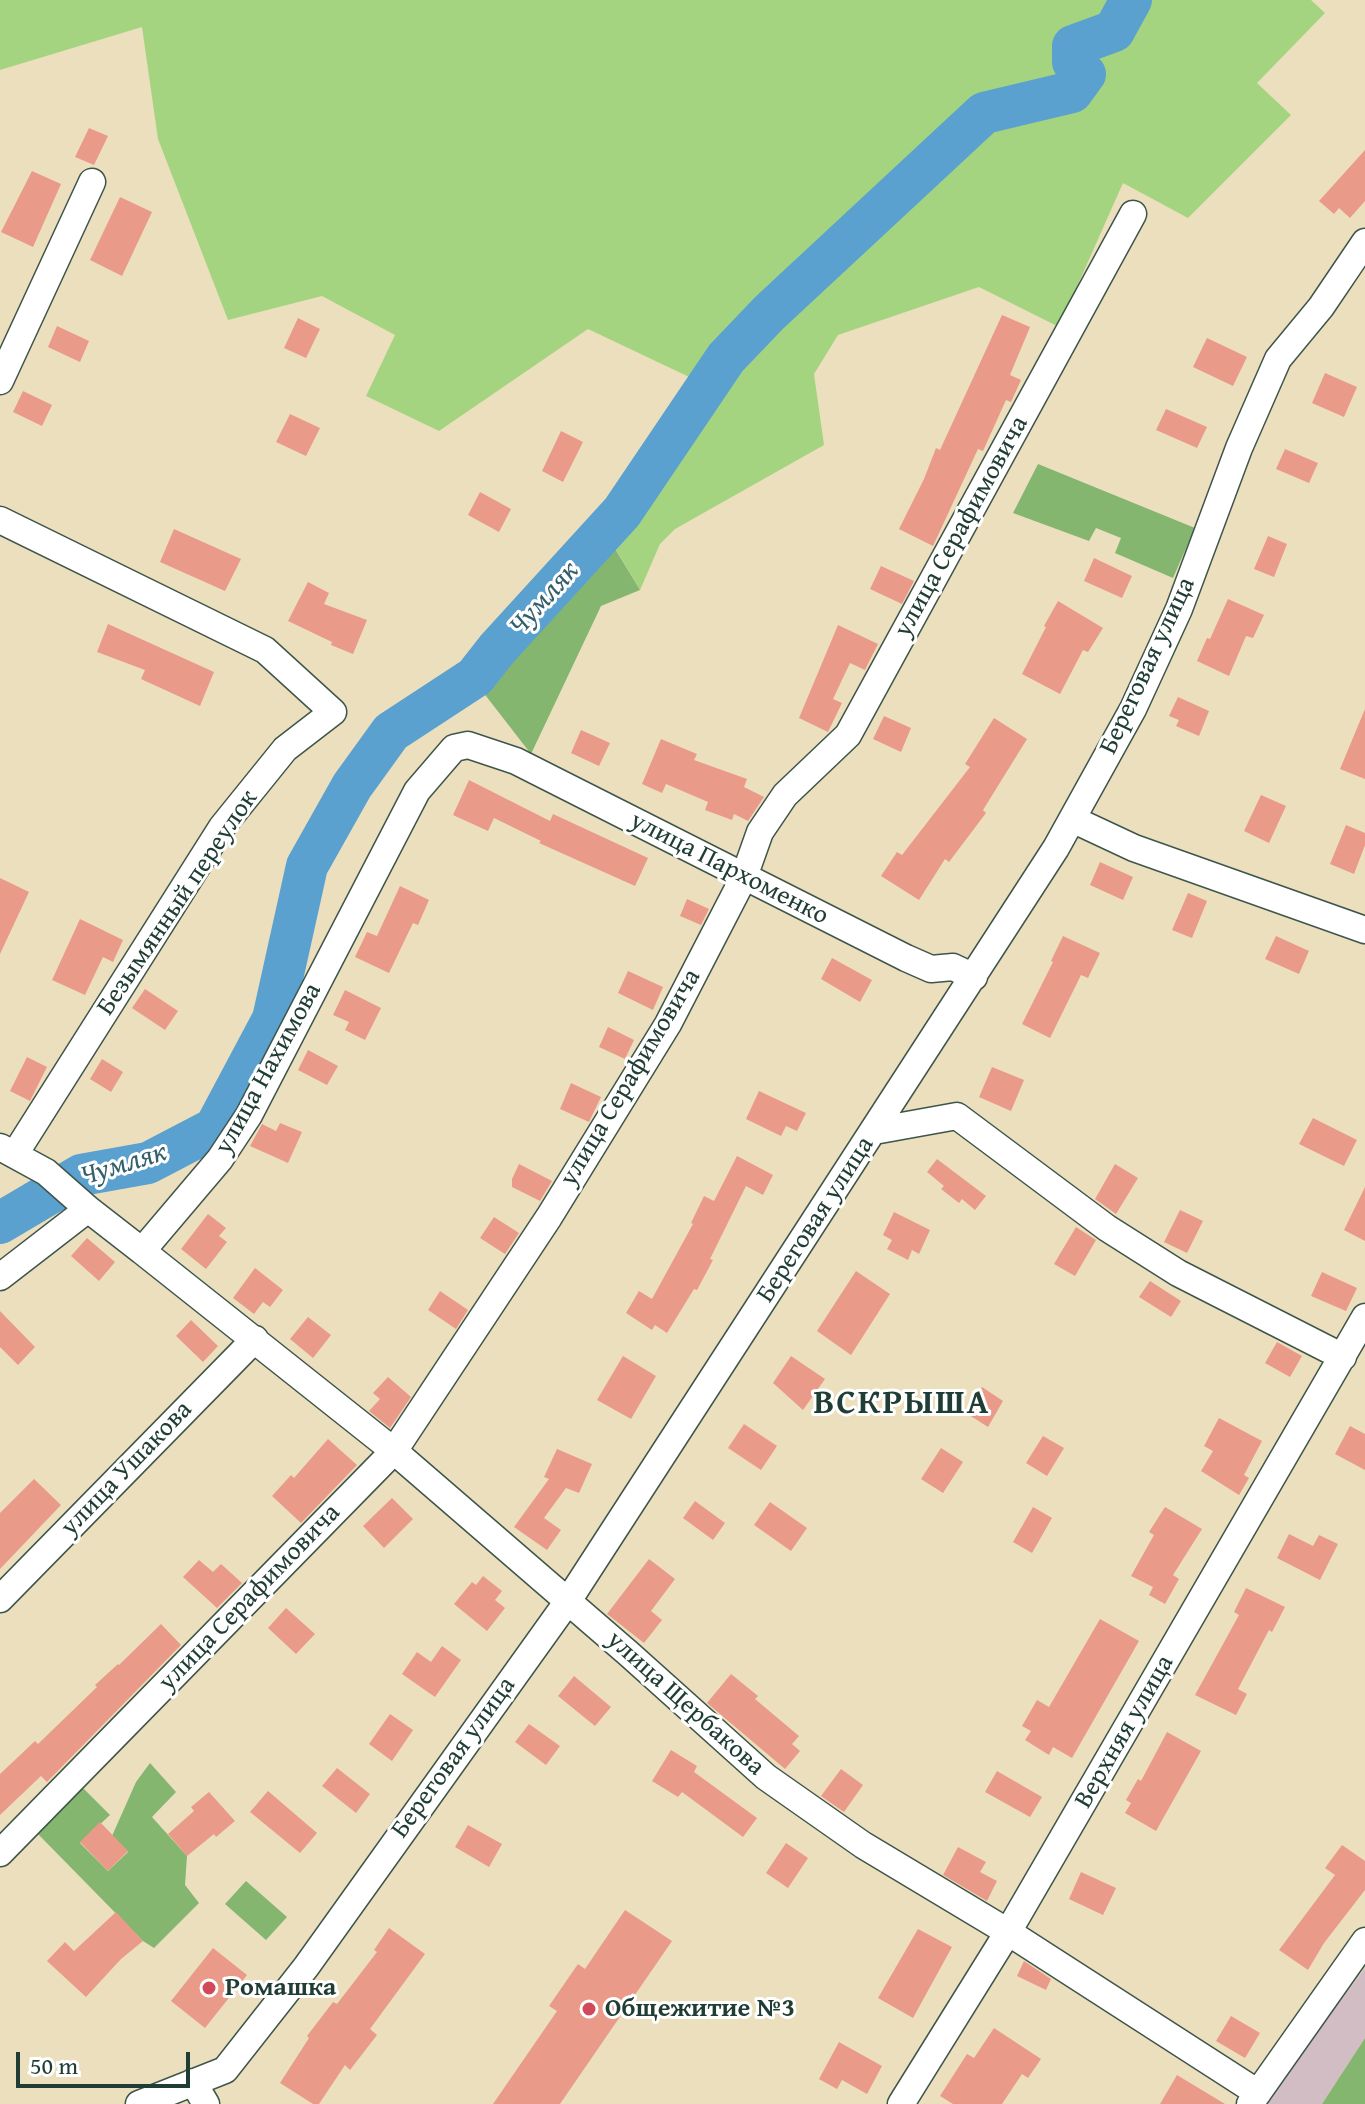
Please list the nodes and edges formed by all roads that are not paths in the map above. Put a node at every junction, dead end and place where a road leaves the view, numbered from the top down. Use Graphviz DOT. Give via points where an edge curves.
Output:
graph roads {
  1 [pos="92,182"];
  2 [pos="1133,214"];
  3 [pos="1365,242"];
  4 [pos="3,367"];
  5 [pos="0,520"];
  6 [pos="485,751"];
  7 [pos="1072,819"];
  8 [pos="744,877"];
  9 [pos="1365,930"];
  10 [pos="974,977"];
  11 [pos="874,1131"];
  12 [pos="8,1150"];
  13 [pos="78,1201"];
  14 [pos="142,1251"];
  15 [pos="0,1277"];
  16 [pos="1365,1317"];
  17 [pos="255,1339"];
  18 [pos="1343,1357"];
  19 [pos="394,1451"];
  20 [pos="0,1599"];
  21 [pos="568,1601"];
  22 [pos="0,1853"];
  23 [pos="1008,1932"];
  24 [pos="1365,1941"];
  25 [pos="200,2093"];
  26 [pos="1254,2098"];
  27 [pos="139,2104"];
  28 [pos="901,2104"];
  1 -- 4 [label="street"];
  2 -- 8 [label="street, улица Серафимовича" via="848,735 785,795 760,832"];
  3 -- 7 [label="street, Береговая улица" via="1278,359 1179,609 1133,709"];
  5 -- 12 [label="street, Безымянный переулок" via="265,650 333,712 285,749 222,827"];
  6 -- 8 [label="street, улица Пархоменко" via="516,761"];
  6 -- 14 [label="street, улица Нахимова" via="468,745 454,748 417,791 249,1115 220,1159"];
  7 -- 9 [label="street" via="1134,848"];
  7 -- 10 [label="street, Береговая улица"];
  8 -- 10 [label="street, улица Пархоменко" via="931,969 953,967"];
  8 -- 19 [label="street, улица Серафимовича" via="668,1024 549,1217"];
  10 -- 11 [label="street, Береговая улица"];
  11 -- 18 [label="street" via="957,1116 1107,1228 1178,1273"];
  11 -- 21 [label="street, Береговая улица"];
  12 -- 13 [label="street" via="46,1172"];
  13 -- 14 [label="street"];
  13 -- 15 [label="street"];
  14 -- 17 [label="street, улица Щербакова"];
  16 -- 18 [label="street, Верхняя улица"];
  17 -- 19 [label="street, улица Щербакова"];
  17 -- 20 [label="street, улица Ушакова"];
  18 -- 23 [label="street, Верхняя улица"];
  19 -- 21 [label="street, улица Щербакова"];
  19 -- 22 [label="street, улица Серафимовича"];
  21 -- 23 [label="street, улица Щербакова" via="766,1777 863,1845"];
  21 -- 25 [label="street, Береговая улица" via="288,1990 225,2070"];
  23 -- 26 [label="street, улица Щербакова"];
  23 -- 28 [label="street, Верхняя улица"];
  24 -- 26 [label="street"];
  25 -- 27 [label="street, Береговая улица"];
}
